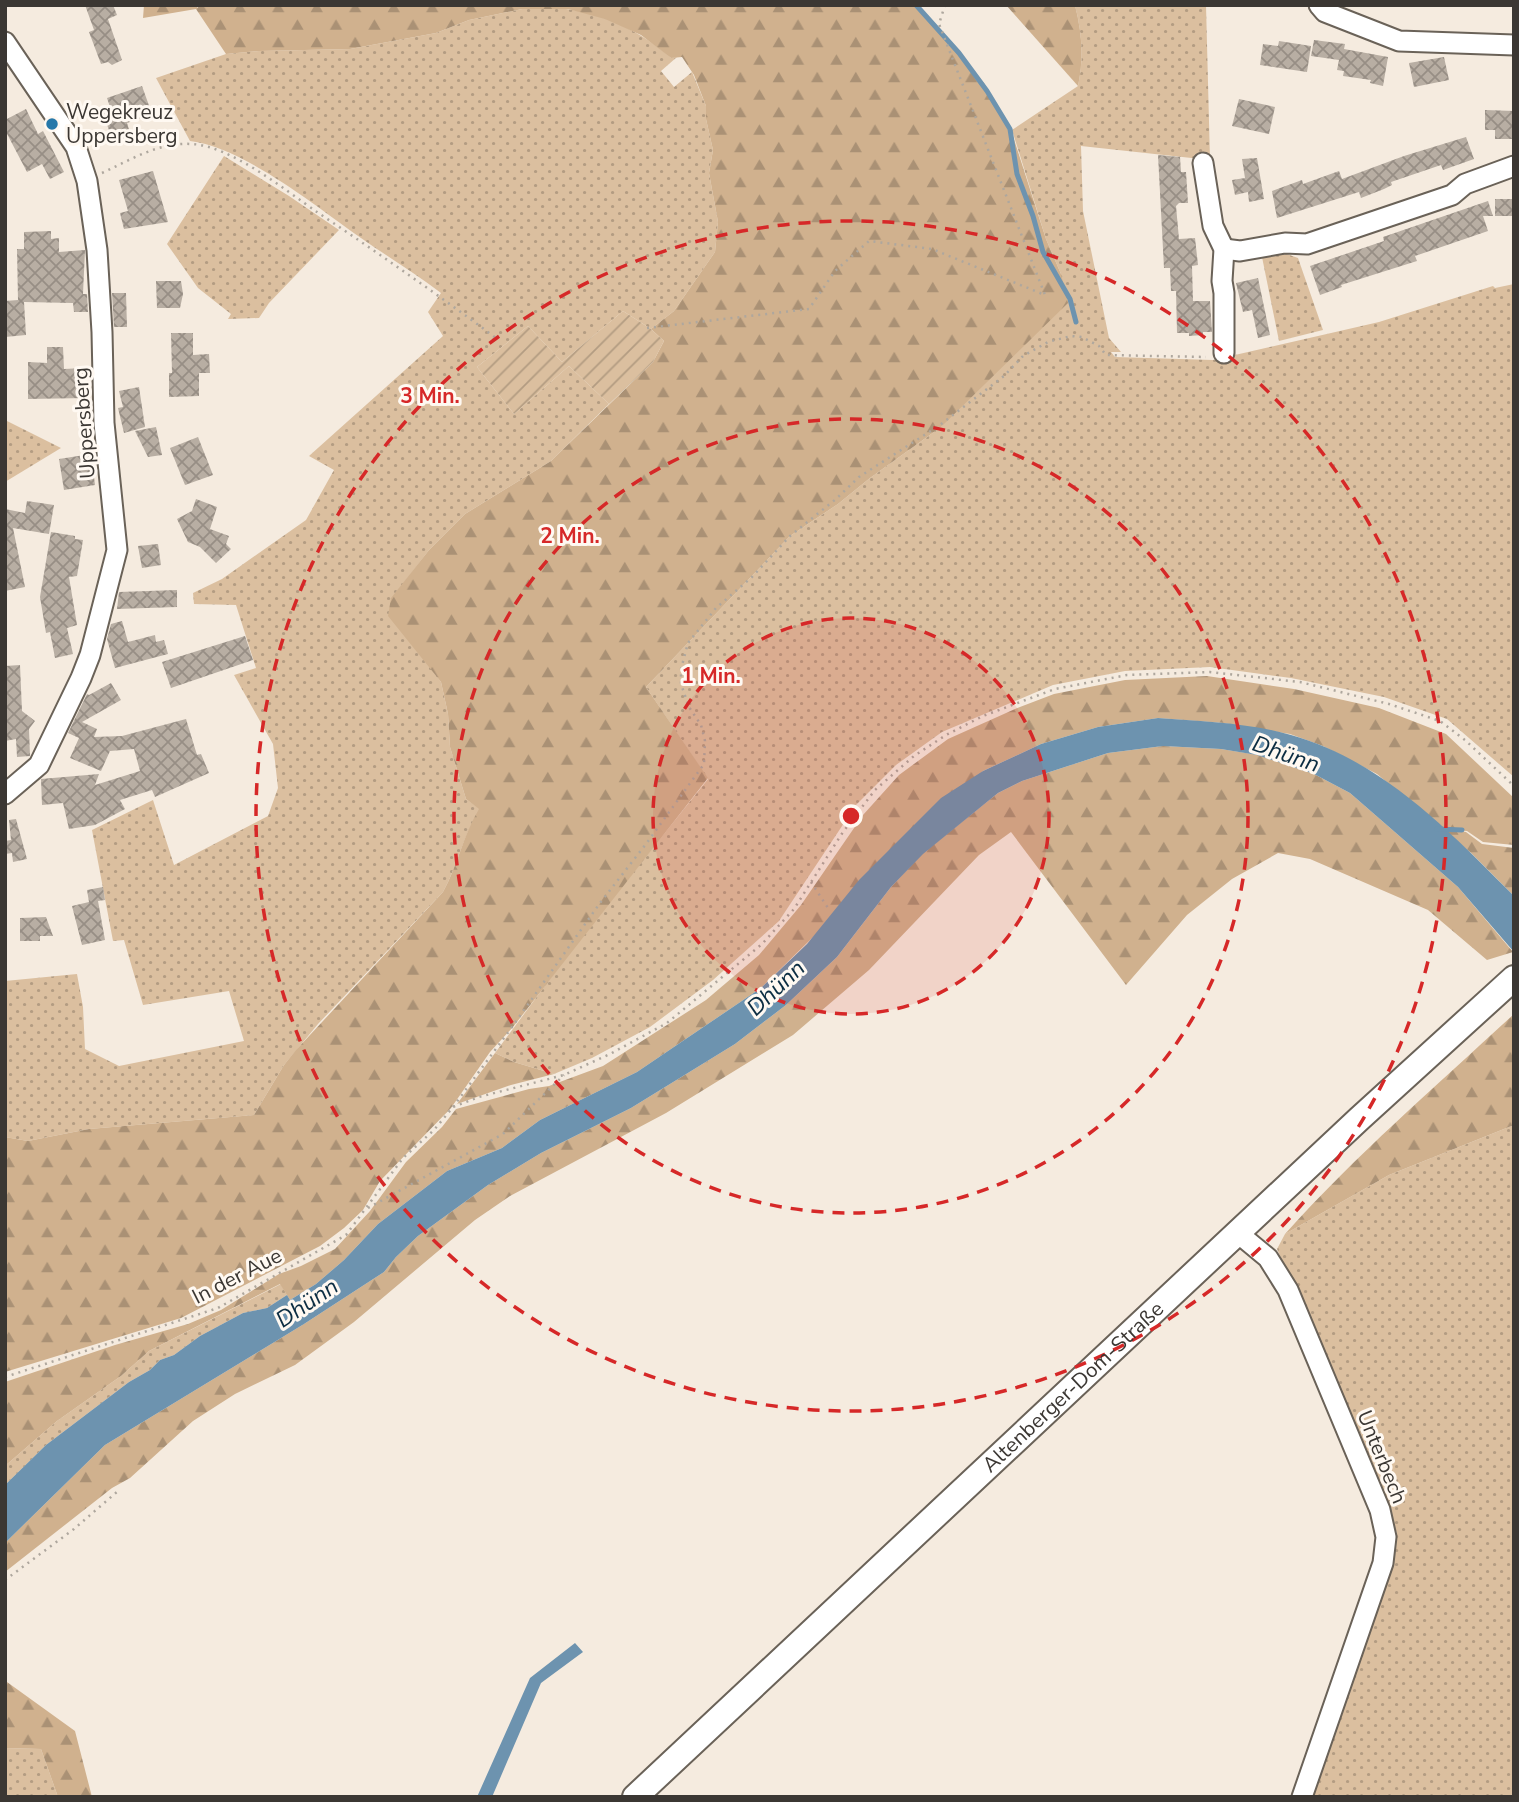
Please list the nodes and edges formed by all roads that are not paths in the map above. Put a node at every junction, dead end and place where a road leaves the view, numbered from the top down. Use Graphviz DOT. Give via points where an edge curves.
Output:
graph roads {
  1 [pos="1319,5"];
  2 [pos="5,43"];
  3 [pos="1514,45"];
  4 [pos="1203,163"];
  5 [pos="1514,166"];
  6 [pos="1224,249"];
  7 [pos="1224,353"];
  8 [pos="5,794"];
  9 [pos="1514,978"];
  10 [pos="1239,1234"];
  11 [pos="635,1797"];
  12 [pos="1302,1797"];
  1 -- 3 [label="street" via="1325,12 1399,41"];
  2 -- 8 [label="street, Uppersberg" via="76,147 87,181 97,250 104,423 117,550 81,678 39,765"];
  4 -- 6 [label="street" via="1213,226"];
  5 -- 6 [label="street" via="1465,184 1452,195 1307,244"];
  6 -- 7 [label="street"];
  9 -- 10 [label="main road, Altenberger-Dom-Straße"];
  10 -- 11 [label="main road, Altenberger-Dom-Straße"];
  10 -- 12 [label="street, Unterbech" via="1268,1258 1288,1290 1380,1510 1386,1538 1383,1563"];
}
